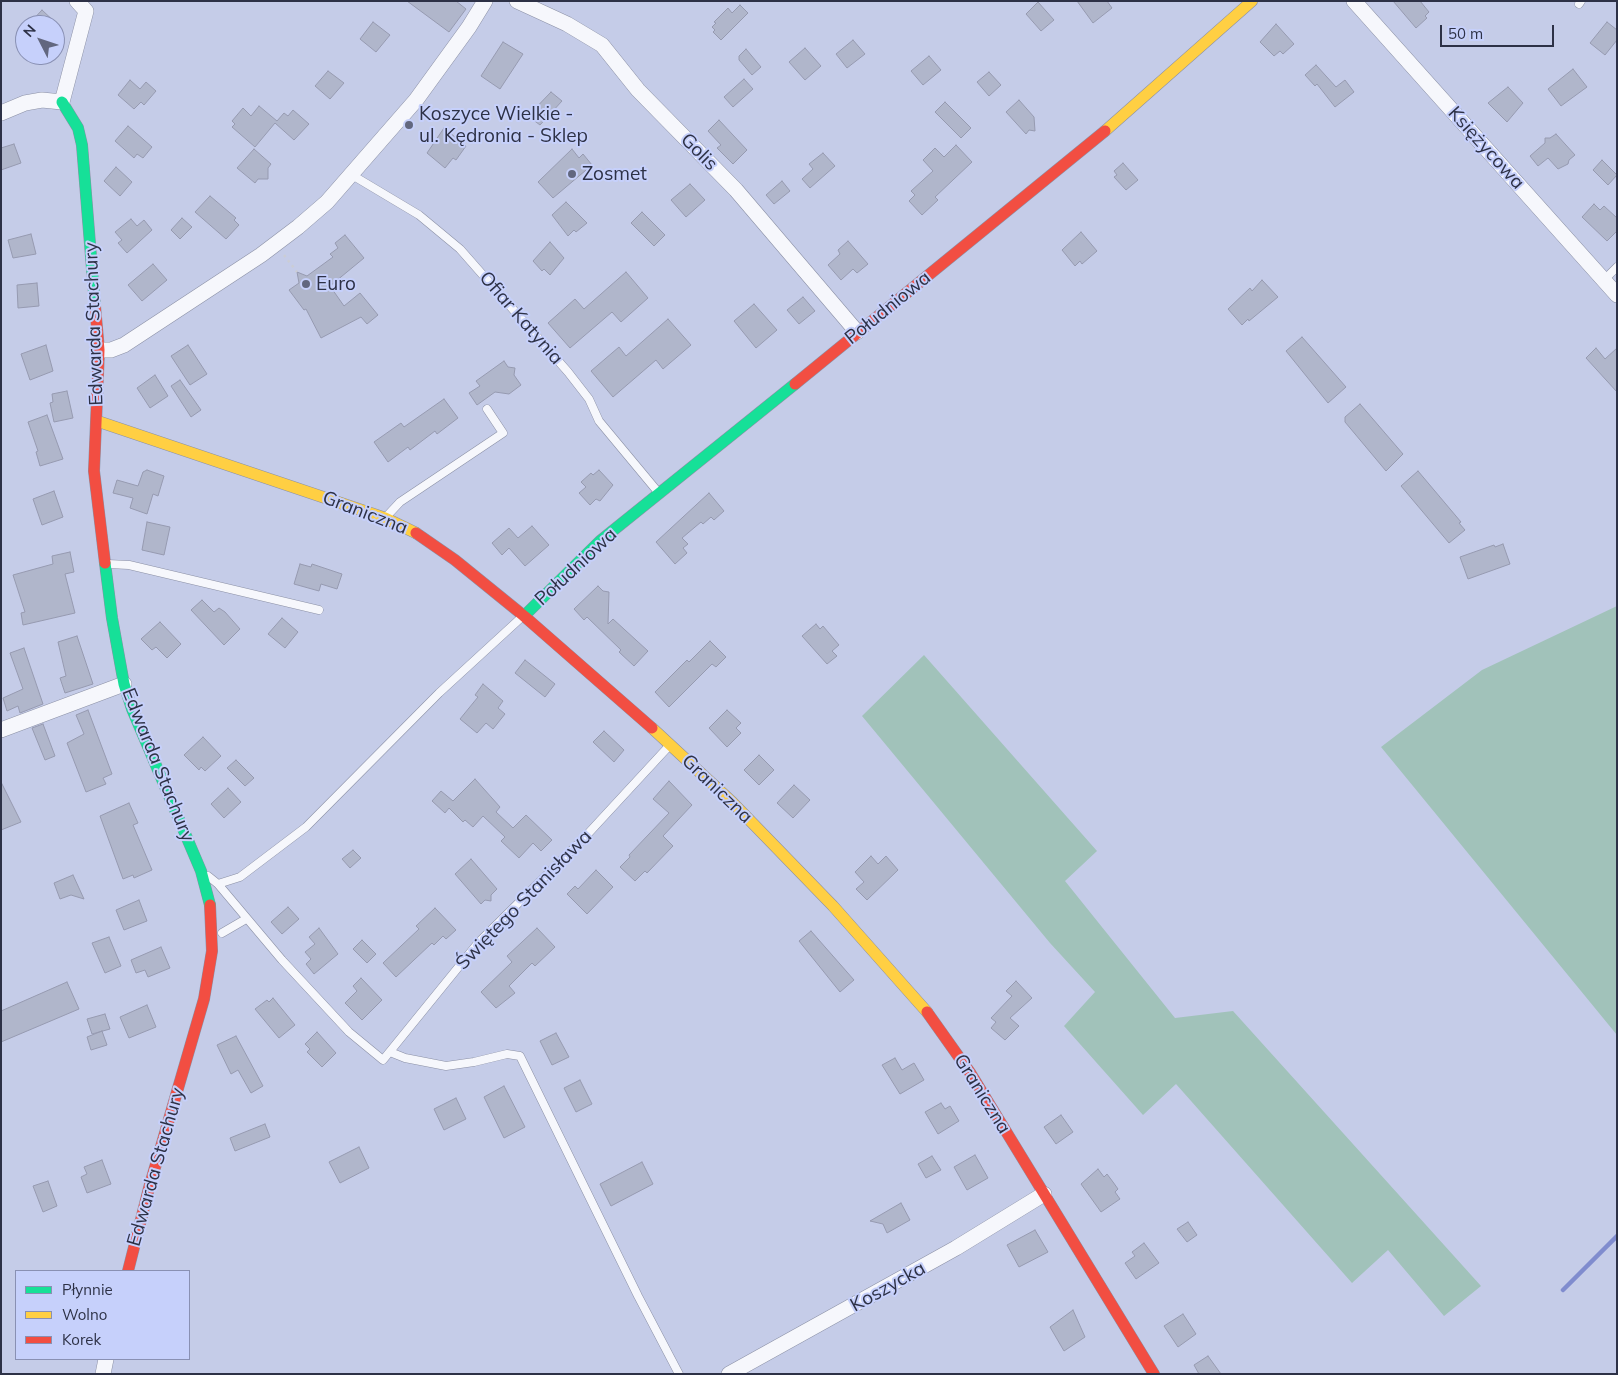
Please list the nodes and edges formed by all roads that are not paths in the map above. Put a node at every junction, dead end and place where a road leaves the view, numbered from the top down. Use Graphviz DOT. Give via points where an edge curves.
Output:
graph roads {
  1 [pos="484,1"];
  2 [pos="517,1"];
  3 [pos="1252,1"];
  4 [pos="1354,1"];
  5 [pos="84,4"];
  6 [pos="62,102"];
  7 [pos="1,113"];
  8 [pos="352,175"];
  9 [pos="1617,267"];
  10 [pos="1604,280"];
  11 [pos="1617,295"];
  12 [pos="857,332"];
  13 [pos="99,350"];
  14 [pos="487,409"];
  15 [pos="97,421"];
  16 [pos="659,494"];
  17 [pos="385,518"];
  18 [pos="104,563"];
  19 [pos="319,610"];
  20 [pos="524,616"];
  21 [pos="124,684"];
  22 [pos="1,730"];
  23 [pos="670,744"];
  24 [pos="201,871"];
  25 [pos="218,884"];
  26 [pos="246,919"];
  27 [pos="222,933"];
  28 [pos="390,1052"];
  29 [pos="1044,1194"];
  30 [pos="128,1270"];
  31 [pos="106,1360"];
  32 [pos="103,1374"];
  33 [pos="679,1374"];
  34 [pos="728,1374"];
  35 [pos="1154,1374"];
  1 -- 8 [label="street" via="416,100"];
  2 -- 12 [label="street, Golis" via="567,24 602,45 638,90 736,190"];
  3 -- 12 [label="street, Południowa" via="986,230"];
  4 -- 10 [label="street, Księżycowa"];
  5 -- 6 [label="street"];
  6 -- 7 [label="street" via="42,100"];
  6 -- 13 [label="street, Edwarda Stachury" via="75,121 82,145"];
  8 -- 13 [label="street" via="327,202 276,244 124,345"];
  8 -- 16 [label="lane, Ofiar Katynia" via="419,215 460,249 568,372 589,400 599,421"];
  9 -- 10 [label="lane"];
  10 -- 11 [label="street, Księżycowa"];
  12 -- 16 [label="street, Południowa"];
  13 -- 15 [label="street, Edwarda Stachury"];
  14 -- 17 [label="lane" via="503,433 400,502"];
  15 -- 17 [label="street, Graniczna"];
  15 -- 18 [label="street, Edwarda Stachury" via="94,470"];
  16 -- 20 [label="street, Południowa" via="600,541"];
  17 -- 20 [label="street, Graniczna" via="431,543"];
  18 -- 19 [label="lane" via="129,565"];
  18 -- 21 [label="street, Edwarda Stachury"];
  20 -- 23 [label="street, Graniczna"];
  20 -- 25 [label="lane" via="439,693 306,827 240,877"];
  21 -- 22 [label="street"];
  21 -- 24 [label="street, Edwarda Stachury" via="140,733"];
  23 -- 28 [label="lane, Świętego Stanisława" via="584,838 478,943"];
  23 -- 29 [label="street, Graniczna" via="833,906 920,1002 971,1074"];
  24 -- 25 [label="lane"];
  24 -- 30 [label="street, Edwarda Stachury" via="211,908 212,951 206,991"];
  25 -- 26 [label="lane"];
  26 -- 27 [label="lane"];
  26 -- 28 [label="lane, Świętego Stanisława" via="350,1032 383,1060"];
  28 -- 33 [label="lane" via="446,1066 507,1054 520,1056"];
  29 -- 34 [label="street, Koszycka" via="956,1248"];
  29 -- 35 [label="street, Graniczna"];
  31 -- 32 [label="street"];
}
